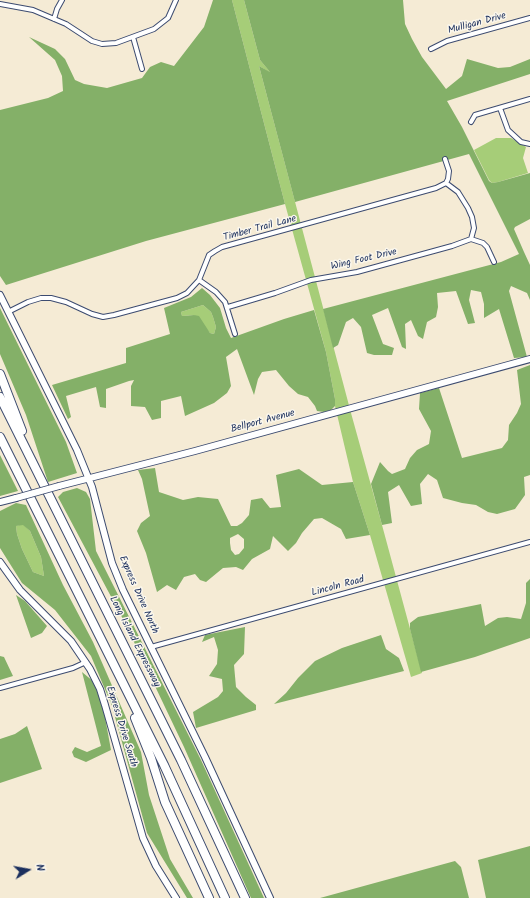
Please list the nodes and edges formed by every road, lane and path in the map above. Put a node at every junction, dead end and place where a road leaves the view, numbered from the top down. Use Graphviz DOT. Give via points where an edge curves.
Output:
graph roads {
  1 [pos="62,0"];
  2 [pos="176,0"];
  3 [pos="0,4"];
  4 [pos="530,18"];
  5 [pos="54,19"];
  6 [pos="133,37"];
  7 [pos="431,49"];
  8 [pos="142,69"];
  9 [pos="530,99"];
  10 [pos="500,108"];
  11 [pos="471,122"];
  12 [pos="530,144"];
  13 [pos="445,159"];
  14 [pos="446,183"];
  15 [pos="471,239"];
  16 [pos="494,262"];
  17 [pos="199,280"];
  18 [pos="0,295"];
  19 [pos="228,307"];
  20 [pos="8,312"];
  21 [pos="235,334"];
  22 [pos="530,359"];
  23 [pos="0,374"];
  24 [pos="0,397"];
  25 [pos="0,437"];
  26 [pos="26,449"];
  27 [pos="88,478"];
  28 [pos="0,502"];
  29 [pos="530,542"];
  30 [pos="0,562"];
  31 [pos="151,647"];
  32 [pos="86,662"];
  33 [pos="122,681"];
  34 [pos="0,688"];
  35 [pos="176,898"];
  36 [pos="209,898"];
  37 [pos="225,898"];
  38 [pos="245,898"];
  39 [pos="270,898"];
  1 -- 5 [label="street"];
  2 -- 6 [label="street" via="168,18 154,30"];
  3 -- 5 [label="street" via="33,10"];
  4 -- 7 [label="street, Mulligan Drive" via="447,41"];
  5 -- 6 [label="street" via="102,44 116,43"];
  6 -- 8 [label="street"];
  9 -- 10 [label="street"];
  10 -- 11 [label="street" via="475,114"];
  10 -- 12 [label="street" via="508,130 521,142"];
  13 -- 14 [label="street" via="449,172"];
  14 -- 15 [label="street" via="458,192 468,208 474,228"];
  14 -- 17 [label="street, Timber Trail Lane" via="426,192 222,247 209,255"];
  15 -- 16 [label="street" via="487,247"];
  15 -- 19 [label="street, Wing Foot Drive" via="357,272 311,280"];
  17 -- 19 [label="street" via="216,292"];
  17 -- 20 [label="street, Timber Trail Lane" via="177,298 103,317 51,298 28,302"];
  18 -- 20 [label="main road, Express Drive North"];
  19 -- 21 [label="street"];
  20 -- 27 [label="main road, Express Drive North" via="71,437"];
  22 -- 27 [label="main road, Bellport Avenue"];
  23 -- 26 [label="highway" via="23,432"];
  24 -- 26 [label="highway, Long Island Expressway"];
  25 -- 33 [label="highway"];
  26 -- 38 [label="highway, Long Island Expressway" via="178,753"];
  27 -- 28 [label="main road, Bellport Avenue, bridge"];
  27 -- 31 [label="main road, Express Drive North" via="115,572"];
  29 -- 31 [label="street, Lincoln Road"];
  30 -- 32 [label="main road, Express Drive South" via="15,584 66,635"];
  31 -- 39 [label="main road, Express Drive North"];
  32 -- 34 [label="street"];
  32 -- 35 [label="main road, Express Drive South" via="103,696 143,838 156,866"];
  33 -- 36 [label="highway" via="153,762 165,802"];
  33 -- 37 [label="highway"];
}
